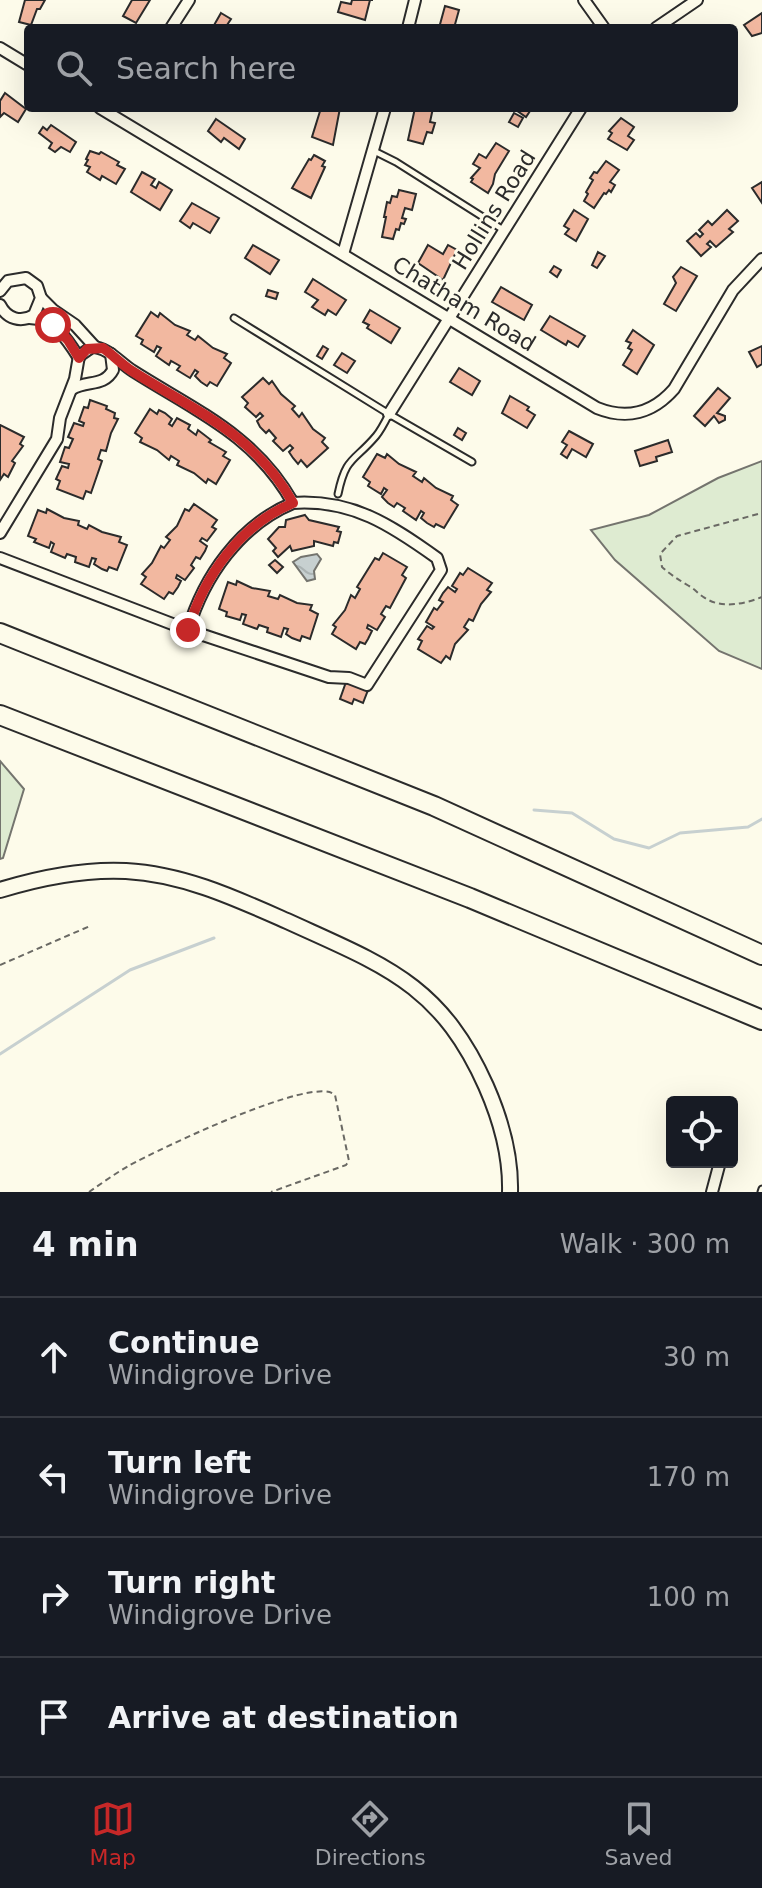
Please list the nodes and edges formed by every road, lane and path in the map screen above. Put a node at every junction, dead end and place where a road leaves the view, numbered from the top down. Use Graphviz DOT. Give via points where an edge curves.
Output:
graph roads {
  1 [pos="189,0"];
  2 [pos="415,0"];
  3 [pos="584,0"];
  4 [pos="697,0"];
  5 [pos="174,24"];
  6 [pos="409,24"];
  7 [pos="601,24"];
  8 [pos="662,24"];
  9 [pos="0,48"];
  10 [pos="24,63"];
  11 [pos="384,112"];
  12 [pos="579,112"];
  13 [pos="120,113"];
  14 [pos="373,151"];
  15 [pos="505,231"];
  16 [pos="343,254"];
  17 [pos="762,259"];
  18 [pos="1,288"];
  19 [pos="41,298"];
  20 [pos="0,305"];
  21 [pos="29,318"];
  22 [pos="234,318"];
  23 [pos="448,319"];
  24 [pos="95,347"];
  25 [pos="111,354"];
  26 [pos="78,362"];
  27 [pos="131,370"];
  28 [pos="111,374"];
  29 [pos="89,382"];
  30 [pos="72,389"];
  31 [pos="389,414"];
  32 [pos="472,462"];
  33 [pos="338,494"];
  34 [pos="293,503"];
  35 [pos="758,514"];
  36 [pos="0,533"];
  37 [pos="0,558"];
  38 [pos="762,597"];
  39 [pos="188,630"];
  40 [pos="0,633"];
  41 [pos="0,715"];
  42 [pos="0,890"];
  43 [pos="90,926"];
  44 [pos="762,955"];
  45 [pos="0,965"];
  46 [pos="762,1020"];
  47 [pos="718,1168"];
  48 [pos="89,1192"];
  49 [pos="271,1192"];
  50 [pos="510,1192"];
  51 [pos="712,1192"];
  1 -- 5 [label="street"];
  2 -- 6 [label="street"];
  3 -- 7 [label="street"];
  4 -- 8 [label="street"];
  9 -- 10 [label="street"];
  11 -- 14 [label="street"];
  12 -- 15 [label="street, Hollins Road"];
  13 -- 16 [label="street, Chatham Road"];
  14 -- 15 [label="lane"];
  14 -- 16 [label="street"];
  15 -- 23 [label="street, Hollins Road"];
  16 -- 23 [label="street, Chatham Road"];
  17 -- 23 [label="street, Chatham Road" via="733,290 674,389 655,406 631,414 597,408"];
  18 -- 19 [label="street" via="12,279 26,278"];
  19 -- 21 [label="street"];
  19 -- 24 [label="street"];
  20 -- 21 [label="street" via="5,320"];
  21 -- 26 [label="street" via="53,325 68,340"];
  22 -- 31 [label="lane"];
  23 -- 31 [label="street, Hollins Road"];
  24 -- 25 [label="street"];
  24 -- 26 [label="street" via="83,352"];
  25 -- 27 [label="street"];
  25 -- 28 [label="street"];
  26 -- 29 [label="street" via="81,376"];
  26 -- 30 [label="street"];
  27 -- 28 [label="street"];
  27 -- 34 [label="street" via="232,431 280,479"];
  28 -- 29 [label="street" via="104,381"];
  29 -- 30 [label="street"];
  30 -- 36 [label="street" via="57,439"];
  31 -- 32 [label="lane"];
  31 -- 33 [label="lane" via="377,435 352,457"];
  34 -- 39 [label="street" via="258,521 231,548 195,605"];
  34 -- 39 [label="street" via="331,503 365,514 437,558 441,570 367,685"];
  35 -- 38 [label="path" via="677,536 660,554 662,567 715,604"];
  37 -- 39 [label="street"];
  40 -- 44 [label="highway" via="434,806"];
  41 -- 46 [label="highway" via="484,904"];
  42 -- 50 [label="street" via="88,872 173,878 242,901 389,970 432,1002 470,1053 501,1125"];
  43 -- 45 [label="path"];
  47 -- 51 [label="street"];
  48 -- 49 [label="path" via="208,1128 272,1103 332,1091 349,1161"];
}
